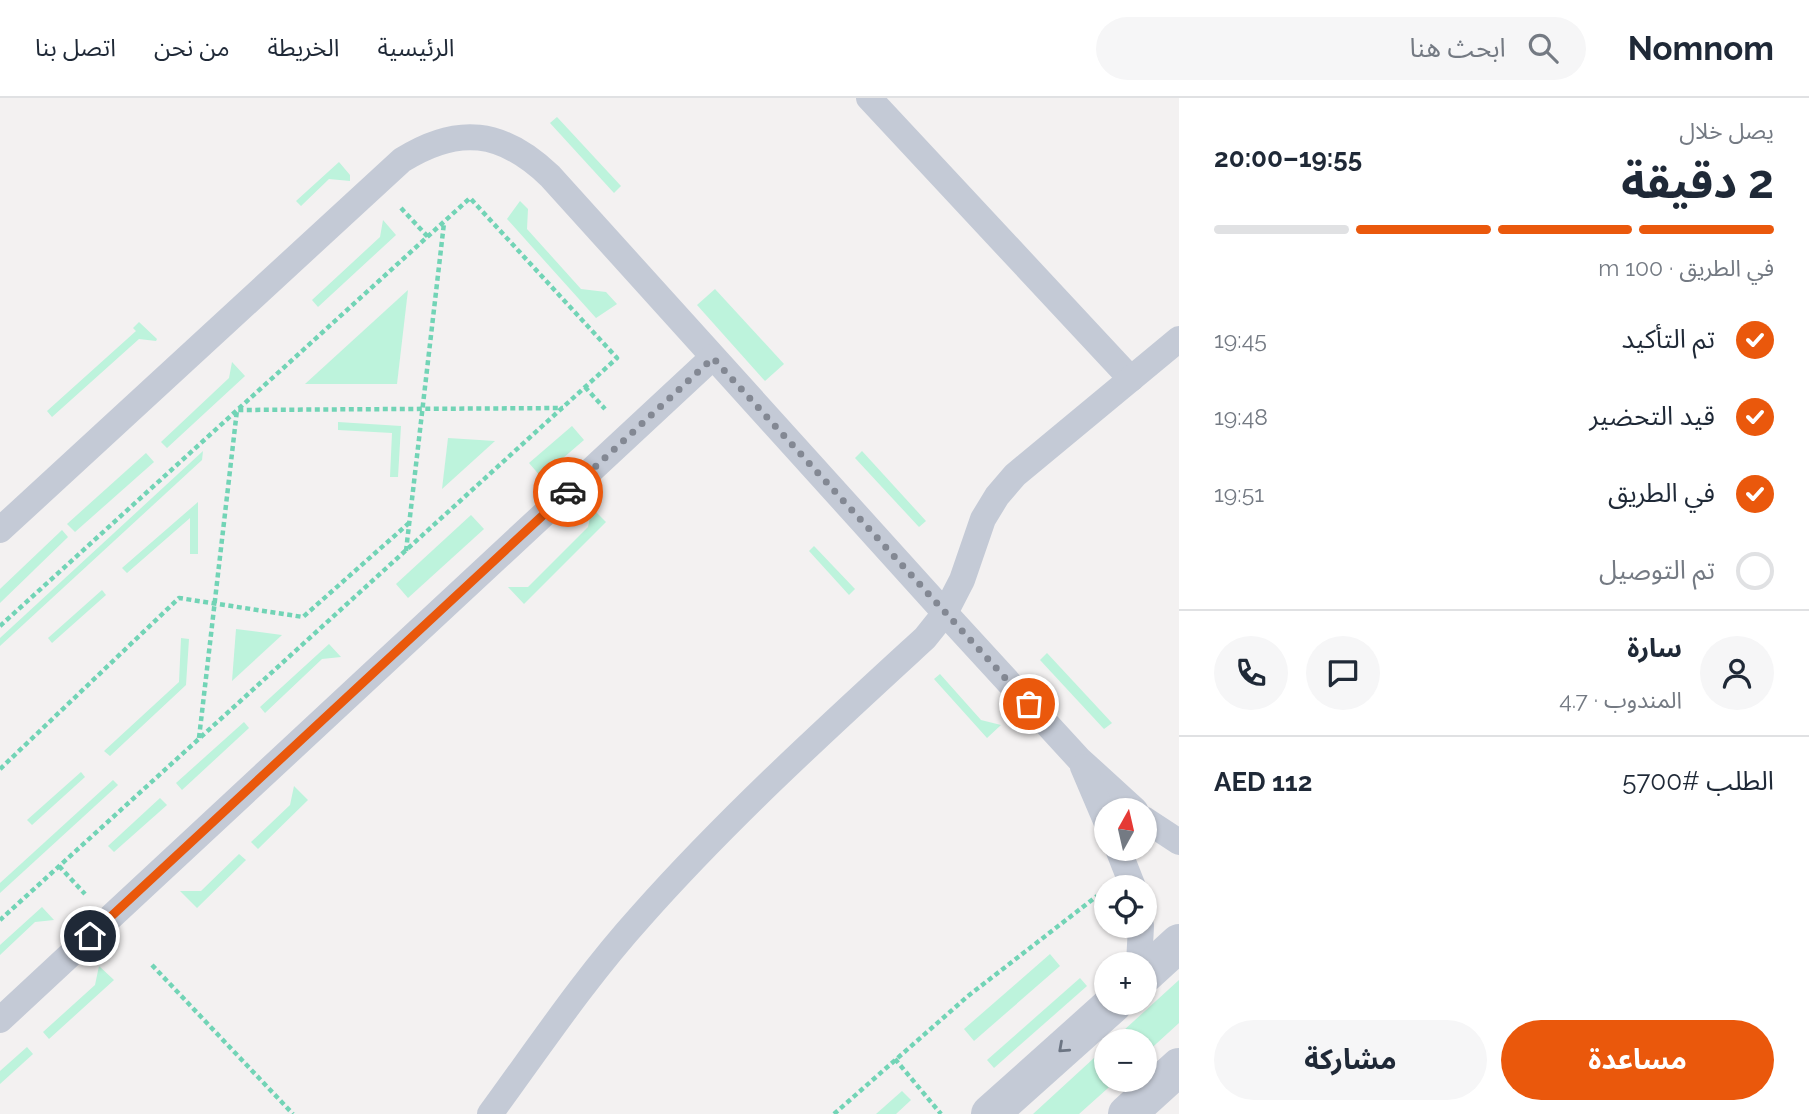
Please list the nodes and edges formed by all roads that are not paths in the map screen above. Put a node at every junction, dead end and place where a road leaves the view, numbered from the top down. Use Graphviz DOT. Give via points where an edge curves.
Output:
graph roads {
  1 [pos="869,98"];
  2 [pos="1179,339"];
  3 [pos="713,358"];
  4 [pos="1131,379"];
  5 [pos="0,530"];
  6 [pos="945,613"];
  7 [pos="1079,759"];
  8 [pos="1096,798"];
  9 [pos="1122,798"];
  10 [pos="1157,828"];
  11 [pos="1179,842"];
  12 [pos="1179,943"];
  13 [pos="1157,963"];
  14 [pos="1101,1015"];
  15 [pos="0,1020"];
  16 [pos="1179,1067"];
  17 [pos="490,1114"];
  18 [pos="990,1114"];
  19 [pos="1128,1114"];
  1 -- 4 [label="lane"];
  2 -- 4 [label="lane"];
  3 -- 5 [label="lane" via="530,157 506,143 479,136 452,138 401,160"];
  3 -- 6 [label="lane"];
  3 -- 15 [label="lane"];
  4 -- 6 [label="lane" via="1015,475 997,496"];
  6 -- 7 [label="lane"];
  6 -- 17 [label="lane" via="926,638 762,790 640,917 569,1004"];
  7 -- 8 [label="lane"];
  7 -- 9 [label="lane"];
  10 -- 11 [label="lane"];
  12 -- 13 [label="street"];
  14 -- 18 [label="street, one-way"];
  16 -- 19 [label="street"];
}
